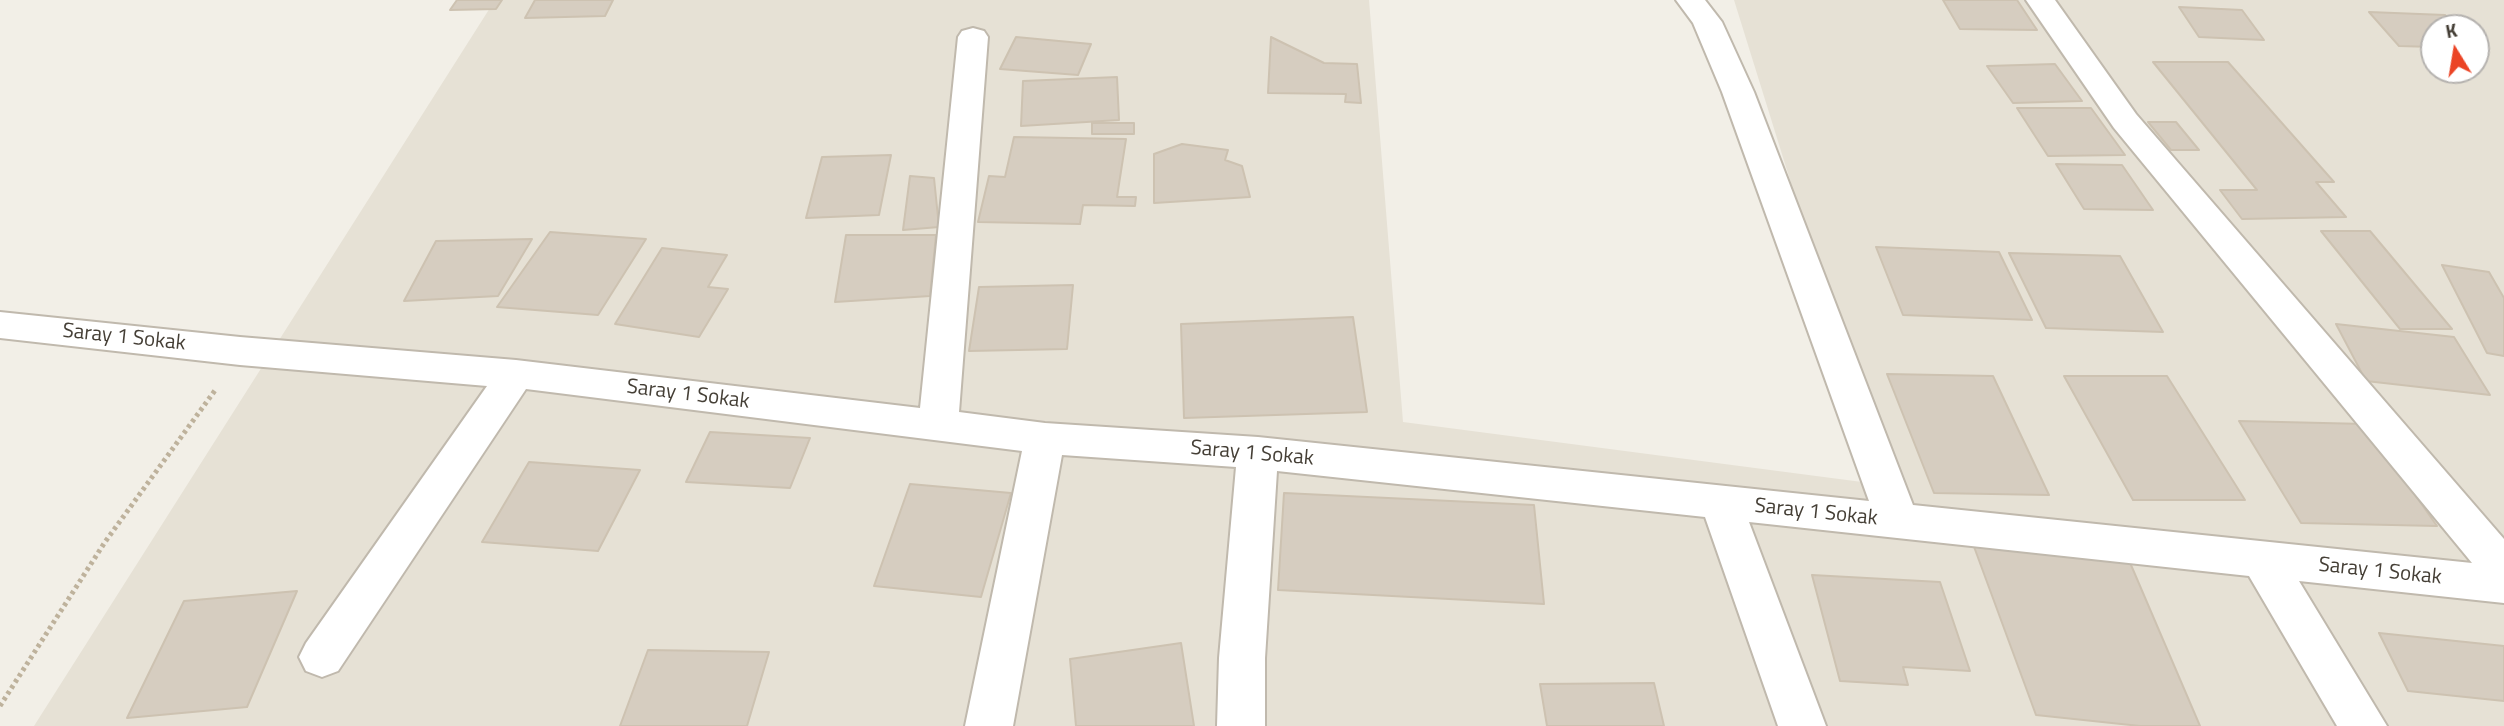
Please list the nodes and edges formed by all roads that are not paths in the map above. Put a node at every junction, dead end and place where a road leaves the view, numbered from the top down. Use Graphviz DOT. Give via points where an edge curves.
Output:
graph roads {
  1 [pos="1689,0"];
  2 [pos="2040,0"];
  3 [pos="973,37"];
  4 [pos="0,325"];
  5 [pos="516,374"];
  6 [pos="937,426"];
  7 [pos="1045,438"];
  8 [pos="1258,453"];
  9 [pos="1721,503"];
  10 [pos="1898,520"];
  11 [pos="2262,559"];
  12 [pos="2504,570"];
  13 [pos="2504,585"];
  14 [pos="322,657"];
  15 [pos="989,726"];
  16 [pos="1241,726"];
  17 [pos="1802,726"];
  18 [pos="2363,726"];
  1 -- 10 [label="street" via="1707,22 1738,92"];
  2 -- 12 [label="street" via="2125,121"];
  3 -- 6 [label="street"];
  4 -- 5 [label="street, Saray 1 Sokak"];
  5 -- 6 [label="street, Saray 1 Sokak"];
  5 -- 14 [label="street"];
  6 -- 7 [label="street, Saray 1 Sokak"];
  7 -- 8 [label="street, Saray 1 Sokak"];
  7 -- 15 [label="street"];
  8 -- 9 [label="street, Saray 1 Sokak"];
  8 -- 16 [label="street"];
  9 -- 10 [label="street, Saray 1 Sokak"];
  9 -- 17 [label="street"];
  10 -- 11 [label="street, Saray 1 Sokak"];
  11 -- 13 [label="street, Saray 1 Sokak"];
  11 -- 18 [label="street"];
}
